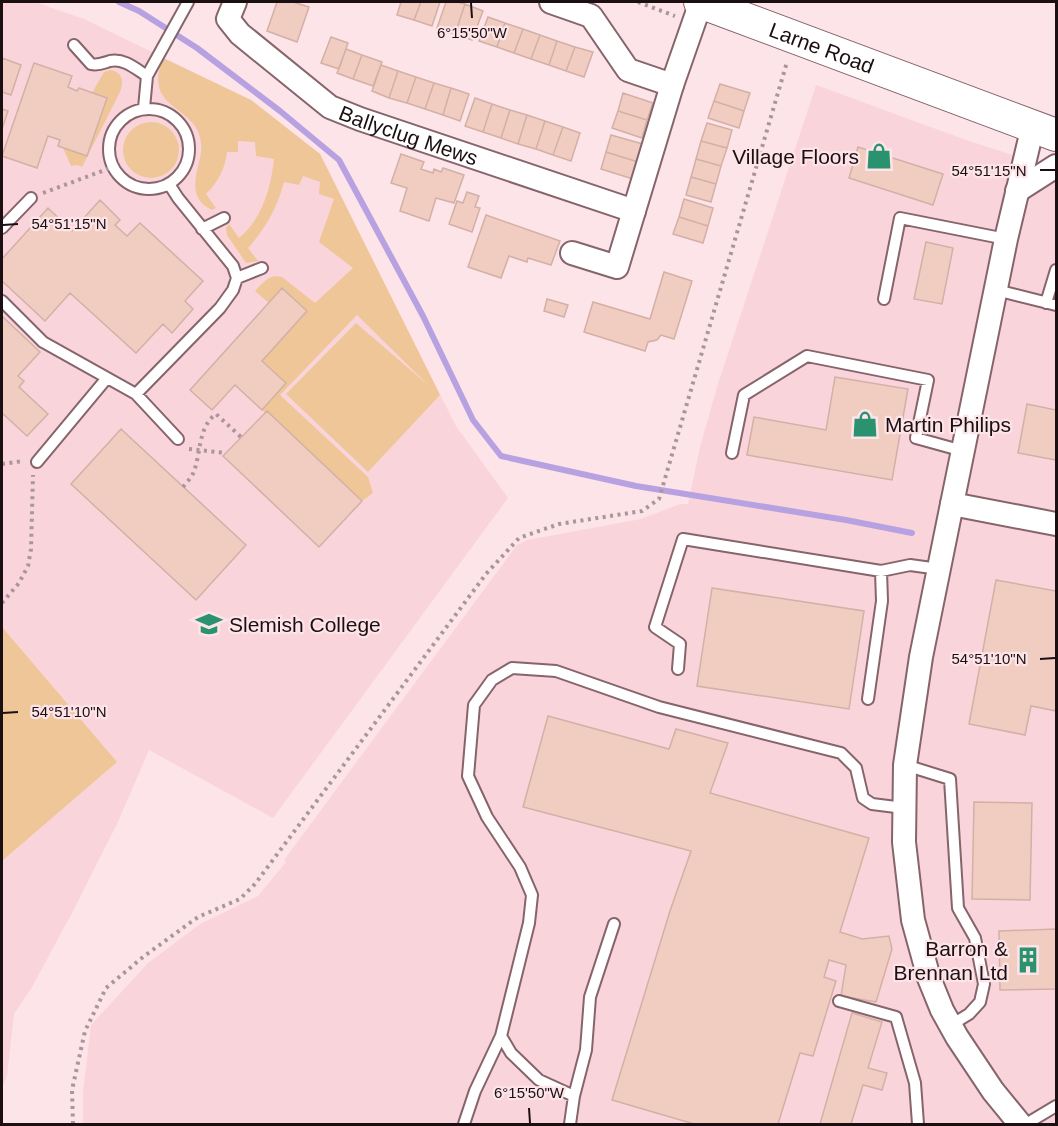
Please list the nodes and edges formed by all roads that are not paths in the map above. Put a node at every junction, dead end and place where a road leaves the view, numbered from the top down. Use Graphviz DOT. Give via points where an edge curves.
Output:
graph roads {
  1 [pos="235,2"];
  2 [pos="551,2"];
  3 [pos="700,2"];
  4 [pos="187,3"];
  5 [pos="74,45"];
  6 [pos="147,75"];
  7 [pos="672,85"];
  8 [pos="144,108"];
  9 [pos="1047,129"];
  10 [pos="1056,165"];
  11 [pos="169,184"];
  12 [pos="1017,191"];
  13 [pos="31,198"];
  14 [pos="634,211"];
  15 [pos="224,218"];
  16 [pos="2,228"];
  17 [pos="202,229"];
  18 [pos="1006,239"];
  19 [pos="572,253"];
  20 [pos="262,268"];
  21 [pos="1056,270"];
  22 [pos="237,278"];
  23 [pos="996,290"];
  24 [pos="884,299"];
  25 [pos="2,301"];
  26 [pos="1051,304"];
  27 [pos="107,378"];
  28 [pos="136,394"];
  29 [pos="178,439"];
  30 [pos="963,451"];
  31 [pos="732,453"];
  32 [pos="37,462"];
  33 [pos="952,504"];
  34 [pos="1056,524"];
  35 [pos="939,569"];
  36 [pos="881,571"];
  37 [pos="678,669"];
  38 [pos="868,699"];
  39 [pos="905,765"];
  40 [pos="904,808"];
  41 [pos="614,924"];
  42 [pos="839,1001"];
  43 [pos="951,1025"];
  44 [pos="501,1036"];
  45 [pos="574,1096"];
  46 [pos="1056,1106"];
  47 [pos="1016,1123"];
  48 [pos="464,1125"];
  49 [pos="570,1125"];
  50 [pos="918,1125"];
  1 -- 14 [label="street, Ballyclug Mews" via="228,18 240,34 330,107"];
  2 -- 7 [label="street" via="591,16 628,70"];
  3 -- 7 [label="street"];
  3 -- 9 [label="street, Larne Road"];
  4 -- 6 [label="lane"];
  5 -- 6 [label="lane" via="91,64 123,61"];
  6 -- 8 [label="lane"];
  7 -- 14 [label="street"];
  8 -- 11 [label="lane" via="171,114 188,136 187,163"];
  8 -- 11 [label="lane" via="121,119 113,130 109,148 113,167 131,185 144,189"];
  9 -- 12 [label="street"];
  10 -- 12 [label="street"];
  11 -- 17 [label="lane"];
  12 -- 18 [label="street"];
  13 -- 16 [label="lane"];
  14 -- 19 [label="street" via="617,267"];
  15 -- 17 [label="lane"];
  17 -- 22 [label="lane" via="233,266"];
  18 -- 23 [label="street"];
  18 -- 24 [label="lane" via="900,218"];
  20 -- 22 [label="lane"];
  21 -- 26 [label="lane"];
  22 -- 28 [label="lane" via="234,290 220,308"];
  23 -- 26 [label="lane"];
  23 -- 30 [label="street"];
  25 -- 27 [label="lane" via="43,342"];
  27 -- 28 [label="lane"];
  27 -- 32 [label="lane"];
  28 -- 29 [label="lane"];
  30 -- 31 [label="lane" via="916,438 928,380 807,356 744,395"];
  30 -- 33 [label="street"];
  33 -- 34 [label="street"];
  33 -- 35 [label="street"];
  35 -- 36 [label="lane" via="910,565"];
  35 -- 39 [label="street"];
  36 -- 37 [label="lane" via="682,539 655,627 680,644"];
  36 -- 38 [label="lane" via="882,602"];
  39 -- 40 [label="street"];
  39 -- 43 [label="lane" via="950,779 958,908 975,938 984,984 980,1002"];
  40 -- 43 [label="street" via="913,920 929,978"];
  40 -- 44 [label="lane" via="872,804 863,798 856,768 841,753 658,707 556,671 512,668 492,680 474,705 468,776 532,895 529,923"];
  41 -- 45 [label="lane" via="590,997 586,1050"];
  42 -- 50 [label="lane" via="896,1017 915,1083"];
  43 -- 47 [label="street"];
  44 -- 45 [label="lane" via="511,1053 538,1080"];
  44 -- 48 [label="lane"];
  45 -- 49 [label="lane"];
  46 -- 47 [label="lane"];
}
